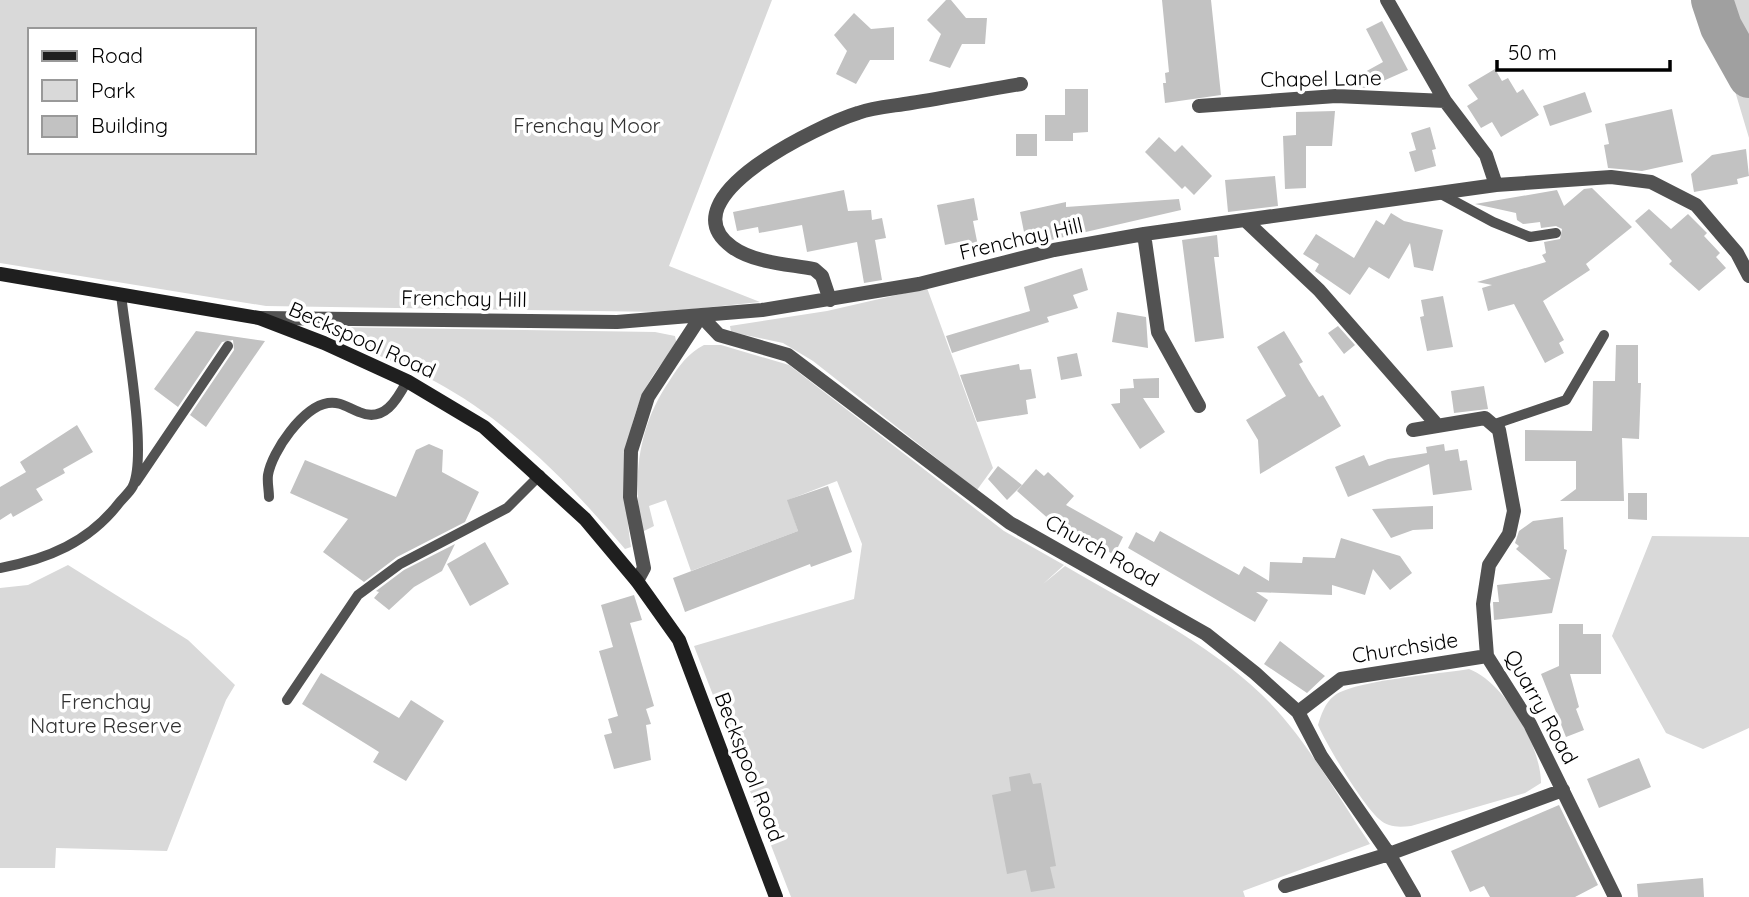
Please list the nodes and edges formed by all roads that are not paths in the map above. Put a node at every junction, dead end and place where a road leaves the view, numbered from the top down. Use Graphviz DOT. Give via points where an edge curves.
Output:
graph roads {
  1 [pos="1387,0"];
  2 [pos="1021,84"];
  3 [pos="1445,101"];
  4 [pos="1199,106"];
  5 [pos="1496,185"];
  6 [pos="1440,193"];
  7 [pos="1247,222"];
  8 [pos="1556,233"];
  9 [pos="1144,234"];
  10 [pos="0,274"];
  11 [pos="1749,276"];
  12 [pos="121,294"];
  13 [pos="830,300"];
  14 [pos="701,316"];
  15 [pos="259,318"];
  16 [pos="1604,335"];
  17 [pos="228,346"];
  18 [pos="407,381"];
  19 [pos="1199,406"];
  20 [pos="1495,424"];
  21 [pos="1438,425"];
  22 [pos="1413,430"];
  23 [pos="540,475"];
  24 [pos="133,486"];
  25 [pos="269,497"];
  26 [pos="0,568"];
  27 [pos="637,581"];
  28 [pos="1487,656"];
  29 [pos="287,700"];
  30 [pos="1297,712"];
  31 [pos="1563,790"];
  32 [pos="1389,854"];
  33 [pos="1285,886"];
  34 [pos="776,897"];
  35 [pos="1414,897"];
  36 [pos="1615,897"];
  1 -- 3 [label="street"];
  2 -- 13 [label="street" via="860,112 771,155 720,200 714,217 719,234 732,248 753,257 814,269 822,275"];
  3 -- 4 [label="street, Chapel Lane" via="1336,96"];
  3 -- 5 [label="street" via="1486,155"];
  5 -- 6 [label="street, Frenchay Hill"];
  5 -- 11 [label="street, Frenchay Hill" via="1611,177 1651,181 1696,205 1737,253"];
  6 -- 7 [label="street, Frenchay Hill"];
  6 -- 8 [label="lane" via="1531,237"];
  7 -- 9 [label="street, Frenchay Hill"];
  7 -- 21 [label="street" via="1344,317"];
  9 -- 13 [label="street, Frenchay Hill"];
  9 -- 19 [label="street" via="1158,332"];
  10 -- 12 [label="street, Beckspool Road"];
  12 -- 15 [label="street, Beckspool Road"];
  12 -- 24 [label="lane" via="138,449"];
  13 -- 14 [label="street, Frenchay Hill"];
  14 -- 15 [label="street, Frenchay Hill" via="617,322"];
  14 -- 27 [label="street" via="648,397 631,452 630,497 644,568"];
  14 -- 30 [label="street, Church Road" via="719,335 789,355 1010,523 1206,634"];
  15 -- 18 [label="street, Beckspool Road"];
  16 -- 20 [label="lane" via="1566,400"];
  17 -- 24 [label="lane"];
  18 -- 23 [label="street, Beckspool Road" via="484,427"];
  18 -- 25 [label="lane" via="395,404 382,412 366,414 338,403 312,410 281,444 268,475"];
  20 -- 21 [label="street" via="1485,418"];
  20 -- 28 [label="street, Quarry Road" via="1514,511 1509,534 1489,565 1483,604"];
  21 -- 22 [label="street"];
  23 -- 27 [label="street, Beckspool Road"];
  23 -- 29 [label="lane" via="507,508 400,564 358,595"];
  24 -- 26 [label="lane" via="90,534 63,550"];
  27 -- 34 [label="street, Beckspool Road" via="679,640"];
  28 -- 30 [label="street, Churchside" via="1341,679"];
  28 -- 31 [label="street, Quarry Road" via="1531,724"];
  30 -- 32 [label="street, Church Road" via="1321,756"];
  31 -- 32 [label="street"];
  31 -- 36 [label="street, Quarry Road"];
  32 -- 33 [label="street"];
  32 -- 35 [label="street, Church Road"];
}
